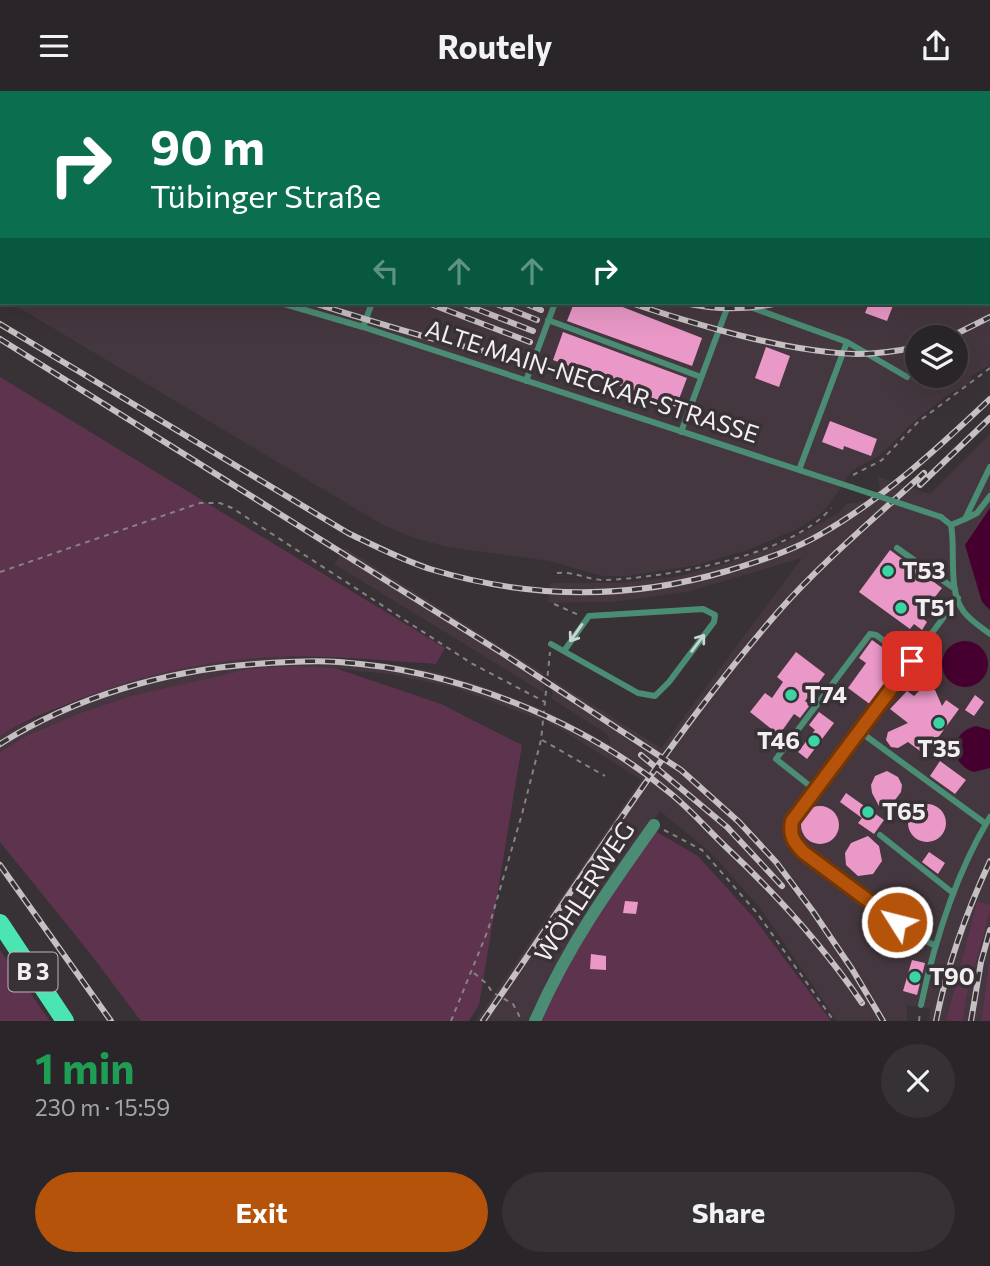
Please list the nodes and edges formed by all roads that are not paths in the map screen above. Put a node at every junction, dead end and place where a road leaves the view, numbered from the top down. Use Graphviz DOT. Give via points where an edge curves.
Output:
graph roads {
  1 [pos="288,305"];
  2 [pos="371,305"];
  3 [pos="554,305"];
  4 [pos="728,305"];
  5 [pos="744,305"];
  6 [pos="548,320"];
  7 [pos="363,327"];
  8 [pos="846,342"];
  9 [pos="905,376"];
  10 [pos="701,377"];
  11 [pos="526,381"];
  12 [pos="681,432"];
  13 [pos="990,467"];
  14 [pos="799,470"];
  15 [pos="990,496"];
  16 [pos="965,520"];
  17 [pos="951,525"];
  18 [pos="897,548"];
  19 [pos="955,589"];
  20 [pos="958,598"];
  21 [pos="990,634"];
  22 [pos="551,644"];
  23 [pos="564,651"];
  24 [pos="912,661"];
  25 [pos="859,731"];
  26 [pos="816,790"];
  27 [pos="988,821"];
  28 [pos="654,825"];
  29 [pos="880,835"];
  30 [pos="953,893"];
  31 [pos="0,923"];
  32 [pos="934,945"];
  33 [pos="920,1005"];
  34 [pos="65,1021"];
  35 [pos="536,1021"];
  1 -- 7 [label="lane, ALTE MAIN-NECKAR-STRASSE"];
  2 -- 7 [label="lane"];
  3 -- 6 [label="lane"];
  4 -- 10 [label="lane"];
  5 -- 8 [label="lane"];
  6 -- 10 [label="lane"];
  6 -- 11 [label="lane"];
  7 -- 11 [label="lane, ALTE MAIN-NECKAR-STRASSE"];
  8 -- 9 [label="lane"];
  8 -- 14 [label="lane"];
  10 -- 12 [label="lane"];
  11 -- 12 [label="lane, ALTE MAIN-NECKAR-STRASSE"];
  12 -- 14 [label="lane, ALTE MAIN-NECKAR-STRASSE"];
  13 -- 16 [label="lane"];
  14 -- 17 [label="lane, ALTE MAIN-NECKAR-STRASSE, bridge" via="941,517"];
  15 -- 16 [label="lane"];
  16 -- 17 [label="lane"];
  17 -- 19 [label="lane"];
  18 -- 19 [label="lane"];
  19 -- 20 [label="lane"];
  20 -- 21 [label="lane" via="971,620"];
  20 -- 24 [label="lane"];
  22 -- 23 [label="lane"];
  23 -- 23 [label="lane, one-way" via="638,693 655,696 715,615 703,609 589,616"];
  24 -- 25 [label="lane"];
  24 -- 26 [label="lane" via="870,634 791,737 776,759"];
  25 -- 26 [label="lane"];
  25 -- 27 [label="lane"];
  26 -- 32 [label="lane" via="792,821 793,841"];
  27 -- 30 [label="lane"];
  28 -- 35 [label="street, WÖHLERWEG" via="580,932"];
  29 -- 30 [label="lane"];
  30 -- 32 [label="lane"];
  31 -- 34 [label="main road, B 3"];
  32 -- 33 [label="lane"];
}
